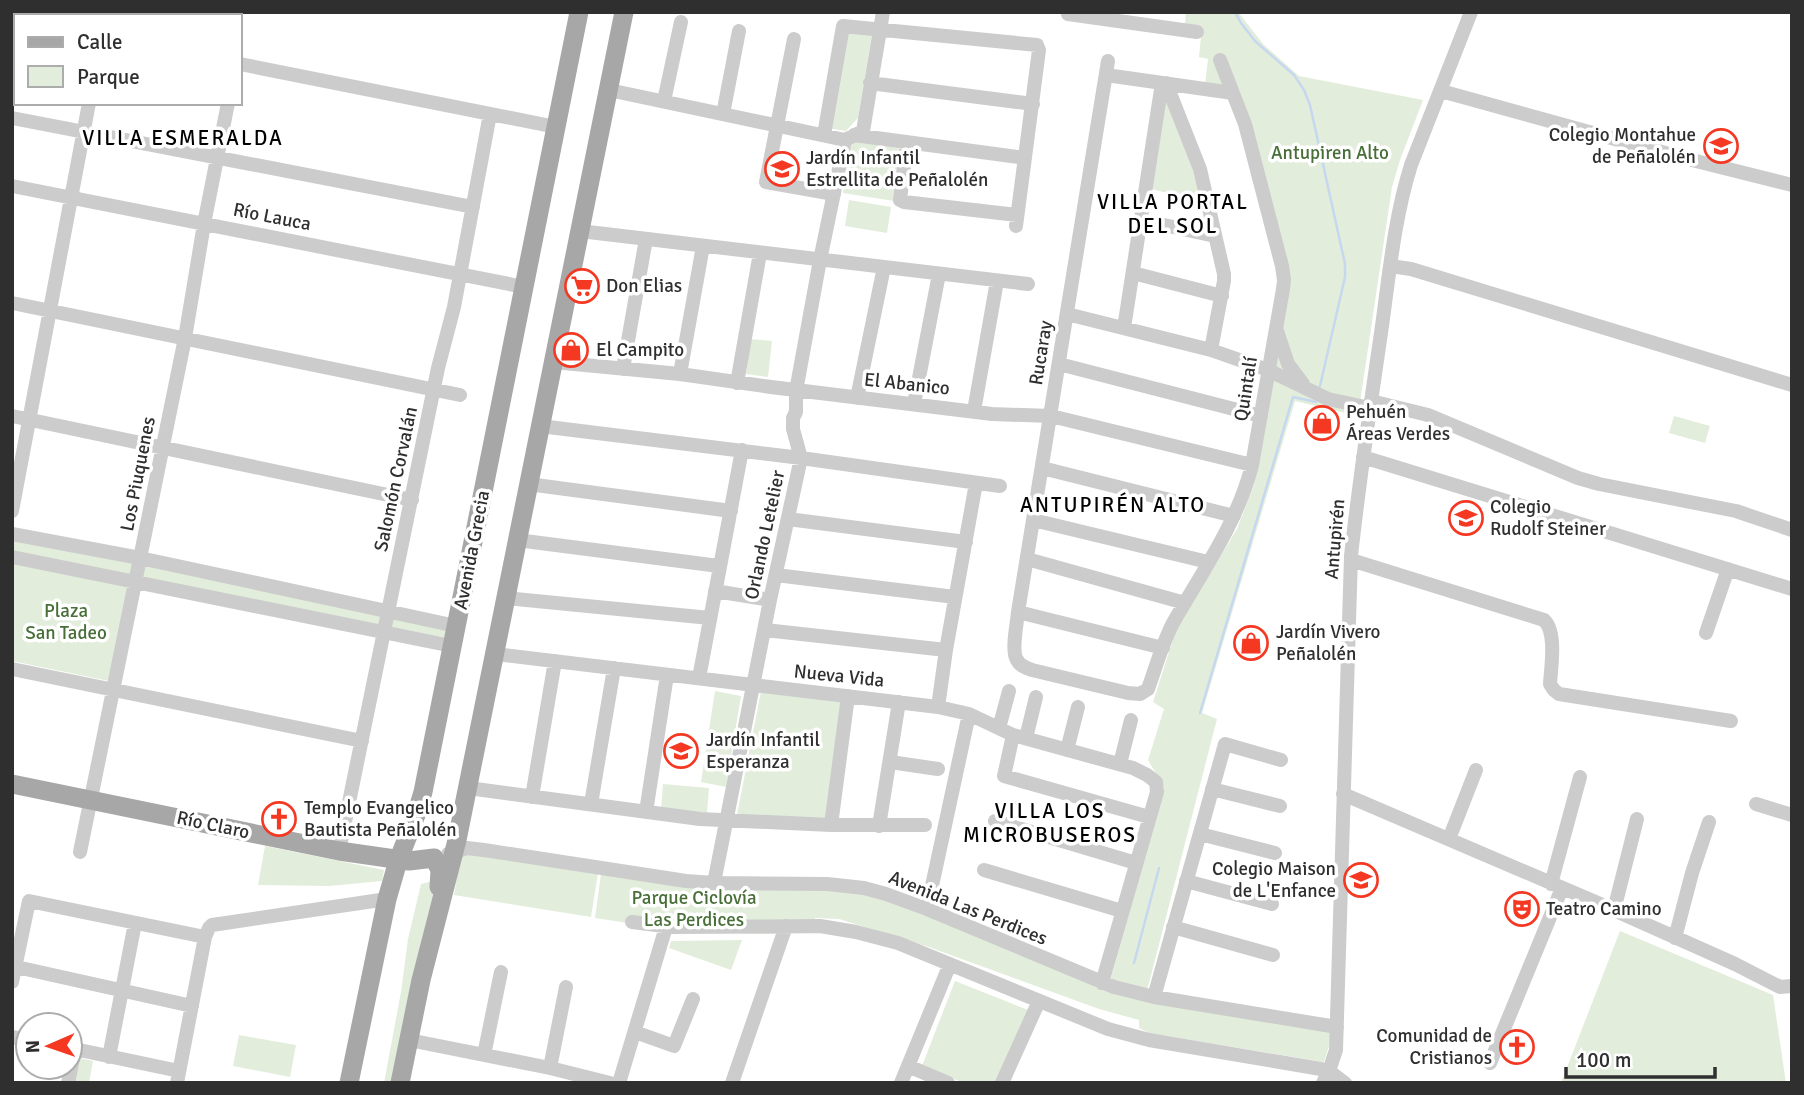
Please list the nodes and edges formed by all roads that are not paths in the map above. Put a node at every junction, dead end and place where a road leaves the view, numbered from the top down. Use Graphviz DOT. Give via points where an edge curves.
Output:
graph roads {
  1 [pos="579,12"];
  2 [pos="624,12"];
  3 [pos="883,12"];
  4 [pos="1069,12"];
  5 [pos="1471,12"];
  6 [pos="681,22"];
  7 [pos="880,29"];
  8 [pos="739,31"];
  9 [pos="1197,32"];
  10 [pos="794,39"];
  11 [pos="1220,60"];
  12 [pos="242,64"];
  13 [pos="870,83"];
  14 [pos="1164,83"];
  15 [pos="609,90"];
  16 [pos="1441,91"];
  17 [pos="1233,93"];
  18 [pos="664,101"];
  19 [pos="1033,104"];
  20 [pos="89,105"];
  21 [pos="228,105"];
  22 [pos="490,114"];
  23 [pos="723,114"];
  24 [pos="12,118"];
  25 [pos="778,125"];
  26 [pos="555,127"];
  27 [pos="84,132"];
  28 [pos="824,135"];
  29 [pos="850,137"];
  30 [pos="907,142"];
  31 [pos="217,158"];
  32 [pos="1025,158"];
  33 [pos="1792,185"];
  34 [pos="12,186"];
  35 [pos="834,194"];
  36 [pos="71,197"];
  37 [pos="473,207"];
  38 [pos="1142,220"];
  39 [pos="204,224"];
  40 [pos="580,231"];
  41 [pos="1215,236"];
  42 [pos="646,239"];
  43 [pos="704,246"];
  44 [pos="760,253"];
  45 [pos="820,260"];
  46 [pos="1390,266"];
  47 [pos="884,267"];
  48 [pos="1133,273"];
  49 [pos="939,274"];
  50 [pos="460,275"];
  51 [pos="997,281"];
  52 [pos="1028,285"];
  53 [pos="524,287"];
  54 [pos="1222,296"];
  55 [pos="12,303"];
  56 [pos="50,311"];
  57 [pos="1067,314"];
  58 [pos="1124,328"];
  59 [pos="1276,329"];
  60 [pos="185,338"];
  61 [pos="1211,350"];
  62 [pos="553,362"];
  63 [pos="1059,363"];
  64 [pos="623,369"];
  65 [pos="1268,370"];
  66 [pos="680,374"];
  67 [pos="737,383"];
  68 [pos="1792,385"];
  69 [pos="1306,388"];
  70 [pos="434,389"];
  71 [pos="796,391"];
  72 [pos="460,395"];
  73 [pos="857,398"];
  74 [pos="914,404"];
  75 [pos="1371,405"];
  76 [pos="974,411"];
  77 [pos="1261,415"];
  78 [pos="12,416"];
  79 [pos="1051,416"];
  80 [pos="30,419"];
  81 [pos="540,426"];
  82 [pos="162,449"];
  83 [pos="742,450"];
  84 [pos="1363,457"];
  85 [pos="801,458"];
  86 [pos="1252,465"];
  87 [pos="1042,468"];
  88 [pos="976,483"];
  89 [pos="528,484"];
  90 [pos="1000,486"];
  91 [pos="411,500"];
  92 [pos="12,511"];
  93 [pos="731,511"];
  94 [pos="1234,516"];
  95 [pos="788,519"];
  96 [pos="1033,520"];
  97 [pos="1792,530"];
  98 [pos="12,534"];
  99 [pos="517,540"];
  100 [pos="966,542"];
  101 [pos="12,556"];
  102 [pos="140,558"];
  103 [pos="1027,559"];
  104 [pos="1351,560"];
  105 [pos="1208,562"];
  106 [pos="719,566"];
  107 [pos="1728,569"];
  108 [pos="776,575"];
  109 [pos="135,582"];
  110 [pos="1792,589"];
  111 [pos="715,592"];
  112 [pos="955,597"];
  113 [pos="505,598"];
  114 [pos="770,600"];
  115 [pos="1185,603"];
  116 [pos="388,611"];
  117 [pos="1018,612"];
  118 [pos="710,618"];
  119 [pos="456,626"];
  120 [pos="765,630"];
  121 [pos="384,633"];
  122 [pos="1706,633"];
  123 [pos="452,646"];
  124 [pos="1163,648"];
  125 [pos="946,650"];
  126 [pos="495,654"];
  127 [pos="555,662"];
  128 [pos="614,668"];
  129 [pos="12,669"];
  130 [pos="667,675"];
  131 [pos="699,678"];
  132 [pos="754,686"];
  133 [pos="113,691"];
  134 [pos="1009,691"];
  135 [pos="1128,693"];
  136 [pos="848,696"];
  137 [pos="1036,697"];
  138 [pos="899,702"];
  139 [pos="938,706"];
  140 [pos="1078,708"];
  141 [pos="969,714"];
  142 [pos="1131,720"];
  143 [pos="1731,720"];
  144 [pos="999,727"];
  145 [pos="1019,737"];
  146 [pos="362,741"];
  147 [pos="1067,750"];
  148 [pos="1281,760"];
  149 [pos="890,762"];
  150 [pos="1120,764"];
  151 [pos="938,769"];
  152 [pos="1476,770"];
  153 [pos="1580,777"];
  154 [pos="12,784"];
  155 [pos="468,789"];
  156 [pos="1212,789"];
  157 [pos="1343,794"];
  158 [pos="533,797"];
  159 [pos="91,800"];
  160 [pos="591,804"];
  161 [pos="1755,804"];
  162 [pos="1280,806"];
  163 [pos="646,812"];
  164 [pos="1792,815"];
  165 [pos="1149,817"];
  166 [pos="1637,819"];
  167 [pos="727,820"];
  168 [pos="995,821"];
  169 [pos="1709,822"];
  170 [pos="831,825"];
  171 [pos="925,825"];
  172 [pos="879,826"];
  173 [pos="1200,834"];
  174 [pos="1449,839"];
  175 [pos="340,851"];
  176 [pos="454,851"];
  177 [pos="80,852"];
  178 [pos="1275,853"];
  179 [pos="434,858"];
  180 [pos="398,861"];
  181 [pos="1136,863"];
  182 [pos="984,870"];
  183 [pos="1186,881"];
  184 [pos="714,883"];
  185 [pos="1556,886"];
  186 [pos="387,899"];
  187 [pos="1272,904"];
  188 [pos="927,909"];
  189 [pos="1614,910"];
  190 [pos="1122,911"];
  191 [pos="436,919"];
  192 [pos="632,922"];
  193 [pos="135,923"];
  194 [pos="786,926"];
  195 [pos="666,927"];
  196 [pos="1173,927"];
  197 [pos="209,931"];
  198 [pos="1675,938"];
  199 [pos="1273,955"];
  200 [pos="950,964"];
  201 [pos="13,972"];
  202 [pos="500,972"];
  203 [pos="1102,982"];
  204 [pos="1792,986"];
  205 [pos="566,987"];
  206 [pos="122,990"];
  207 [pos="1154,997"];
  208 [pos="693,999"];
  209 [pos="1039,1001"];
  210 [pos="192,1006"];
  211 [pos="1337,1027"];
  212 [pos="635,1032"];
  213 [pos="409,1040"];
  214 [pos="84,1051"];
  215 [pos="484,1055"];
  216 [pos="109,1056"];
  217 [pos="1490,1063"];
  218 [pos="908,1066"];
  219 [pos="550,1068"];
  220 [pos="178,1077"];
  221 [pos="1326,1077"];
  222 [pos="349,1083"];
  223 [pos="400,1083"];
  224 [pos="610,1083"];
  225 [pos="619,1083"];
  226 [pos="732,1083"];
  227 [pos="901,1083"];
  228 [pos="948,1083"];
  229 [pos="1002,1083"];
  230 [pos="1345,1083"];
  1 -- 26 [label="main road, Avenida Grecia"];
  2 -- 15 [label="main road"];
  3 -- 7 [label="street"];
  4 -- 9 [label="street"];
  5 -- 16 [label="street, Antupirén"];
  6 -- 18 [label="street"];
  7 -- 13 [label="street"];
  7 -- 19 [label="street" via="1037,45"];
  7 -- 28 [label="street" via="843,26"];
  8 -- 23 [label="street"];
  10 -- 25 [label="street"];
  11 -- 17 [label="street, Quintalí"];
  12 -- 22 [label="street"];
  13 -- 19 [label="street"];
  13 -- 29 [label="street, Orlando Letelier" via="863,131"];
  14 -- 17 [label="street"];
  14 -- 38 [label="street"];
  14 -- 41 [label="street" via="1200,169"];
  14 -- 57 [label="street, Rucaray" via="1107,68"];
  15 -- 18 [label="street"];
  15 -- 40 [label="main road"];
  16 -- 33 [label="street"];
  16 -- 46 [label="street, Antupirén" via="1403,190"];
  17 -- 59 [label="street, Quintalí" via="1283,273"];
  18 -- 23 [label="street"];
  19 -- 32 [label="street"];
  20 -- 27 [label="street"];
  21 -- 31 [label="street, Los Piuquenes"];
  22 -- 26 [label="street"];
  22 -- 37 [label="street, Salomón Corvalán"];
  23 -- 25 [label="street"];
  24 -- 27 [label="street"];
  25 -- 28 [label="street"];
  25 -- 35 [label="street" via="766,182"];
  26 -- 53 [label="main road, Avenida Grecia"];
  27 -- 31 [label="street"];
  27 -- 36 [label="street"];
  28 -- 29 [label="street"];
  29 -- 30 [label="street"];
  29 -- 35 [label="street, Orlando Letelier"];
  30 -- 32 [label="street"];
  30 -- 32 [label="street" via="900,200 1016,220"];
  31 -- 37 [label="street"];
  31 -- 39 [label="street, Los Piuquenes"];
  34 -- 36 [label="street, Río Lauca"];
  35 -- 45 [label="street, Orlando Letelier"];
  36 -- 39 [label="street, Río Lauca"];
  36 -- 56 [label="street"];
  37 -- 50 [label="street, Salomón Corvalán"];
  38 -- 41 [label="street"];
  38 -- 48 [label="street"];
  39 -- 50 [label="street, Río Lauca"];
  39 -- 60 [label="street, Los Piuquenes"];
  40 -- 42 [label="street"];
  40 -- 62 [label="main road"];
  41 -- 54 [label="street" via="1224,281"];
  42 -- 43 [label="street"];
  42 -- 64 [label="street"];
  43 -- 44 [label="street"];
  43 -- 66 [label="street"];
  44 -- 45 [label="street"];
  44 -- 67 [label="street"];
  45 -- 47 [label="street"];
  45 -- 71 [label="street, Orlando Letelier"];
  46 -- 68 [label="street"];
  46 -- 75 [label="street, Antupirén"];
  47 -- 49 [label="street"];
  47 -- 73 [label="street"];
  48 -- 54 [label="street"];
  48 -- 58 [label="street"];
  49 -- 51 [label="street"];
  49 -- 74 [label="street"];
  50 -- 53 [label="street, Río Lauca"];
  50 -- 70 [label="street, Salomón Corvalán"];
  51 -- 52 [label="street"];
  51 -- 76 [label="street"];
  53 -- 119 [label="main road, Avenida Grecia"];
  54 -- 61 [label="street"];
  55 -- 56 [label="street"];
  56 -- 60 [label="street"];
  56 -- 80 [label="street"];
  57 -- 58 [label="street"];
  57 -- 63 [label="street, Rucaray"];
  58 -- 61 [label="street"];
  59 -- 65 [label="street, Quintalí"];
  59 -- 69 [label="street" via="1289,364"];
  60 -- 70 [label="street"];
  60 -- 82 [label="street, Los Piuquenes"];
  61 -- 65 [label="street"];
  62 -- 64 [label="street, El Abanico"];
  62 -- 81 [label="main road"];
  63 -- 77 [label="street"];
  63 -- 79 [label="street, Rucaray"];
  64 -- 66 [label="street, El Abanico"];
  65 -- 69 [label="street"];
  65 -- 77 [label="street, Quintalí"];
  66 -- 67 [label="street, El Abanico"];
  67 -- 71 [label="street, El Abanico"];
  69 -- 75 [label="street" via="1328,399"];
  70 -- 72 [label="street"];
  70 -- 91 [label="street, Salomón Corvalán"];
  71 -- 73 [label="street, El Abanico"];
  71 -- 85 [label="street, Orlando Letelier" via="793,429"];
  73 -- 74 [label="street, El Abanico"];
  74 -- 76 [label="street, El Abanico"];
  75 -- 84 [label="street, Antupirén"];
  75 -- 97 [label="street" via="1428,415 1577,478 1736,510"];
  76 -- 79 [label="street, El Abanico"];
  77 -- 86 [label="street, Quintalí"];
  78 -- 80 [label="street"];
  79 -- 86 [label="street, El Abanico"];
  79 -- 87 [label="street, Rucaray"];
  80 -- 82 [label="street"];
  80 -- 92 [label="street"];
  81 -- 83 [label="street"];
  81 -- 89 [label="main road"];
  82 -- 91 [label="street"];
  82 -- 102 [label="street, Los Piuquenes"];
  83 -- 85 [label="street"];
  83 -- 93 [label="street"];
  84 -- 104 [label="street, Antupirén"];
  84 -- 107 [label="street"];
  85 -- 88 [label="street"];
  85 -- 95 [label="street, Orlando Letelier"];
  86 -- 94 [label="street, Quintalí"];
  87 -- 94 [label="street"];
  87 -- 96 [label="street, Rucaray"];
  88 -- 90 [label="street"];
  88 -- 100 [label="street"];
  89 -- 93 [label="street"];
  89 -- 99 [label="main road"];
  91 -- 116 [label="street, Salomón Corvalán"];
  93 -- 106 [label="street"];
  94 -- 105 [label="street, Quintalí"];
  95 -- 100 [label="street"];
  95 -- 108 [label="street, Orlando Letelier"];
  96 -- 103 [label="street, Rucaray"];
  96 -- 105 [label="street"];
  98 -- 102 [label="street"];
  99 -- 106 [label="street"];
  99 -- 113 [label="main road"];
  100 -- 112 [label="street"];
  101 -- 109 [label="street"];
  102 -- 109 [label="street, Los Piuquenes"];
  102 -- 116 [label="street"];
  103 -- 115 [label="street"];
  103 -- 117 [label="street, Rucaray"];
  104 -- 143 [label="street" via="1545,620 1552,633 1550,684 1559,694"];
  104 -- 157 [label="street, Antupirén"];
  105 -- 115 [label="street, Quintalí"];
  106 -- 111 [label="street"];
  107 -- 110 [label="street"];
  107 -- 122 [label="street"];
  108 -- 112 [label="street"];
  108 -- 114 [label="street, Orlando Letelier"];
  109 -- 121 [label="street"];
  109 -- 133 [label="street, Los Piuquenes"];
  111 -- 114 [label="street"];
  111 -- 118 [label="street"];
  112 -- 125 [label="street"];
  113 -- 118 [label="street"];
  113 -- 126 [label="main road"];
  114 -- 120 [label="street, Orlando Letelier"];
  115 -- 124 [label="street, Quintalí"];
  116 -- 119 [label="street"];
  116 -- 121 [label="street, Salomón Corvalán"];
  117 -- 124 [label="street"];
  117 -- 135 [label="street, Rucaray" via="1014,650 1023,667"];
  118 -- 131 [label="street"];
  119 -- 123 [label="main road, Avenida Grecia"];
  120 -- 125 [label="street"];
  120 -- 132 [label="street, Orlando Letelier"];
  121 -- 123 [label="street"];
  121 -- 146 [label="street, Salomón Corvalán"];
  123 -- 180 [label="main road, Avenida Grecia" via="423,792"];
  124 -- 135 [label="street, Quintalí" via="1148,689"];
  125 -- 139 [label="street"];
  126 -- 127 [label="street, Nueva Vida"];
  126 -- 155 [label="main road"];
  127 -- 128 [label="street, Nueva Vida"];
  127 -- 158 [label="street"];
  128 -- 130 [label="street, Nueva Vida"];
  128 -- 160 [label="street"];
  129 -- 133 [label="street"];
  130 -- 131 [label="street, Nueva Vida"];
  130 -- 163 [label="street"];
  131 -- 132 [label="street, Nueva Vida"];
  132 -- 136 [label="street, Nueva Vida"];
  132 -- 167 [label="street, Orlando Letelier"];
  133 -- 146 [label="street"];
  133 -- 159 [label="street, Los Piuquenes"];
  134 -- 144 [label="street"];
  136 -- 138 [label="street, Nueva Vida"];
  136 -- 170 [label="street"];
  137 -- 145 [label="street"];
  138 -- 139 [label="street, Nueva Vida"];
  138 -- 149 [label="street"];
  139 -- 141 [label="street, Nueva Vida"];
  140 -- 147 [label="street"];
  141 -- 144 [label="street, Nueva Vida"];
  141 -- 188 [label="street"];
  142 -- 150 [label="street"];
  144 -- 145 [label="street, Nueva Vida"];
  145 -- 147 [label="street, Nueva Vida"];
  145 -- 165 [label="street" via="1004,776"];
  146 -- 175 [label="street, Salomón Corvalán"];
  147 -- 150 [label="street, Nueva Vida"];
  148 -- 156 [label="street" via="1224,744"];
  149 -- 151 [label="street"];
  149 -- 172 [label="street"];
  150 -- 165 [label="street, Nueva Vida" via="1156,782"];
  152 -- 174 [label="street"];
  153 -- 185 [label="street"];
  154 -- 159 [label="main road, Río Claro"];
  155 -- 158 [label="street"];
  155 -- 176 [label="main road"];
  156 -- 162 [label="street"];
  156 -- 173 [label="street"];
  157 -- 174 [label="street"];
  157 -- 211 [label="street, Antupirén"];
  158 -- 160 [label="street"];
  159 -- 175 [label="main road, Río Claro"];
  159 -- 177 [label="street, Los Piuquenes"];
  160 -- 163 [label="street"];
  161 -- 164 [label="street"];
  163 -- 167 [label="street"];
  165 -- 181 [label="street"];
  166 -- 189 [label="street"];
  167 -- 170 [label="street"];
  167 -- 184 [label="street, Orlando Letelier"];
  168 -- 181 [label="street"];
  169 -- 198 [label="street"];
  170 -- 172 [label="street"];
  171 -- 172 [label="street"];
  173 -- 178 [label="street"];
  173 -- 183 [label="street"];
  174 -- 185 [label="street"];
  175 -- 180 [label="main road, Río Claro"];
  176 -- 179 [label="street, Río Claro"];
  176 -- 184 [label="street, Avenida Las Perdices" via="484,850"];
  176 -- 191 [label="main road"];
  179 -- 180 [label="main road, Río Claro"];
  179 -- 191 [label="main road" via="440,870"];
  180 -- 186 [label="main road, Avenida Grecia"];
  181 -- 190 [label="street"];
  182 -- 190 [label="street"];
  183 -- 187 [label="street"];
  183 -- 196 [label="street"];
  184 -- 188 [label="street, Avenida Las Perdices" via="845,885"];
  185 -- 189 [label="street"];
  185 -- 217 [label="street"];
  186 -- 197 [label="street"];
  186 -- 222 [label="main road, Avenida Grecia"];
  188 -- 203 [label="street, Avenida Las Perdices"];
  189 -- 198 [label="street"];
  190 -- 203 [label="street"];
  191 -- 213 [label="main road"];
  192 -- 195 [label="street"];
  193 -- 197 [label="street"];
  193 -- 201 [label="street" via="29,901"];
  193 -- 206 [label="street"];
  194 -- 195 [label="street"];
  194 -- 200 [label="street" via="856,932"];
  194 -- 226 [label="street"];
  195 -- 212 [label="street"];
  196 -- 199 [label="street"];
  196 -- 207 [label="street"];
  197 -- 210 [label="street"];
  198 -- 204 [label="street" via="1780,986"];
  200 -- 209 [label="street"];
  200 -- 218 [label="street"];
  201 -- 206 [label="street"];
  202 -- 215 [label="street"];
  203 -- 207 [label="street, Avenida Las Perdices"];
  205 -- 219 [label="street"];
  206 -- 210 [label="street"];
  206 -- 216 [label="street"];
  207 -- 211 [label="street, Avenida Las Perdices"];
  208 -- 212 [label="street" via="674,1045"];
  209 -- 221 [label="street" via="1127,1035 1311,1067"];
  209 -- 229 [label="street"];
  210 -- 220 [label="street"];
  211 -- 221 [label="street, Antupirén" via="1336,1050"];
  212 -- 225 [label="street"];
  213 -- 215 [label="street"];
  213 -- 223 [label="main road"];
  214 -- 216 [label="street"];
  215 -- 219 [label="street"];
  216 -- 220 [label="street"];
  218 -- 227 [label="street"];
  218 -- 228 [label="street"];
  219 -- 224 [label="street"];
  221 -- 230 [label="street"];
}
